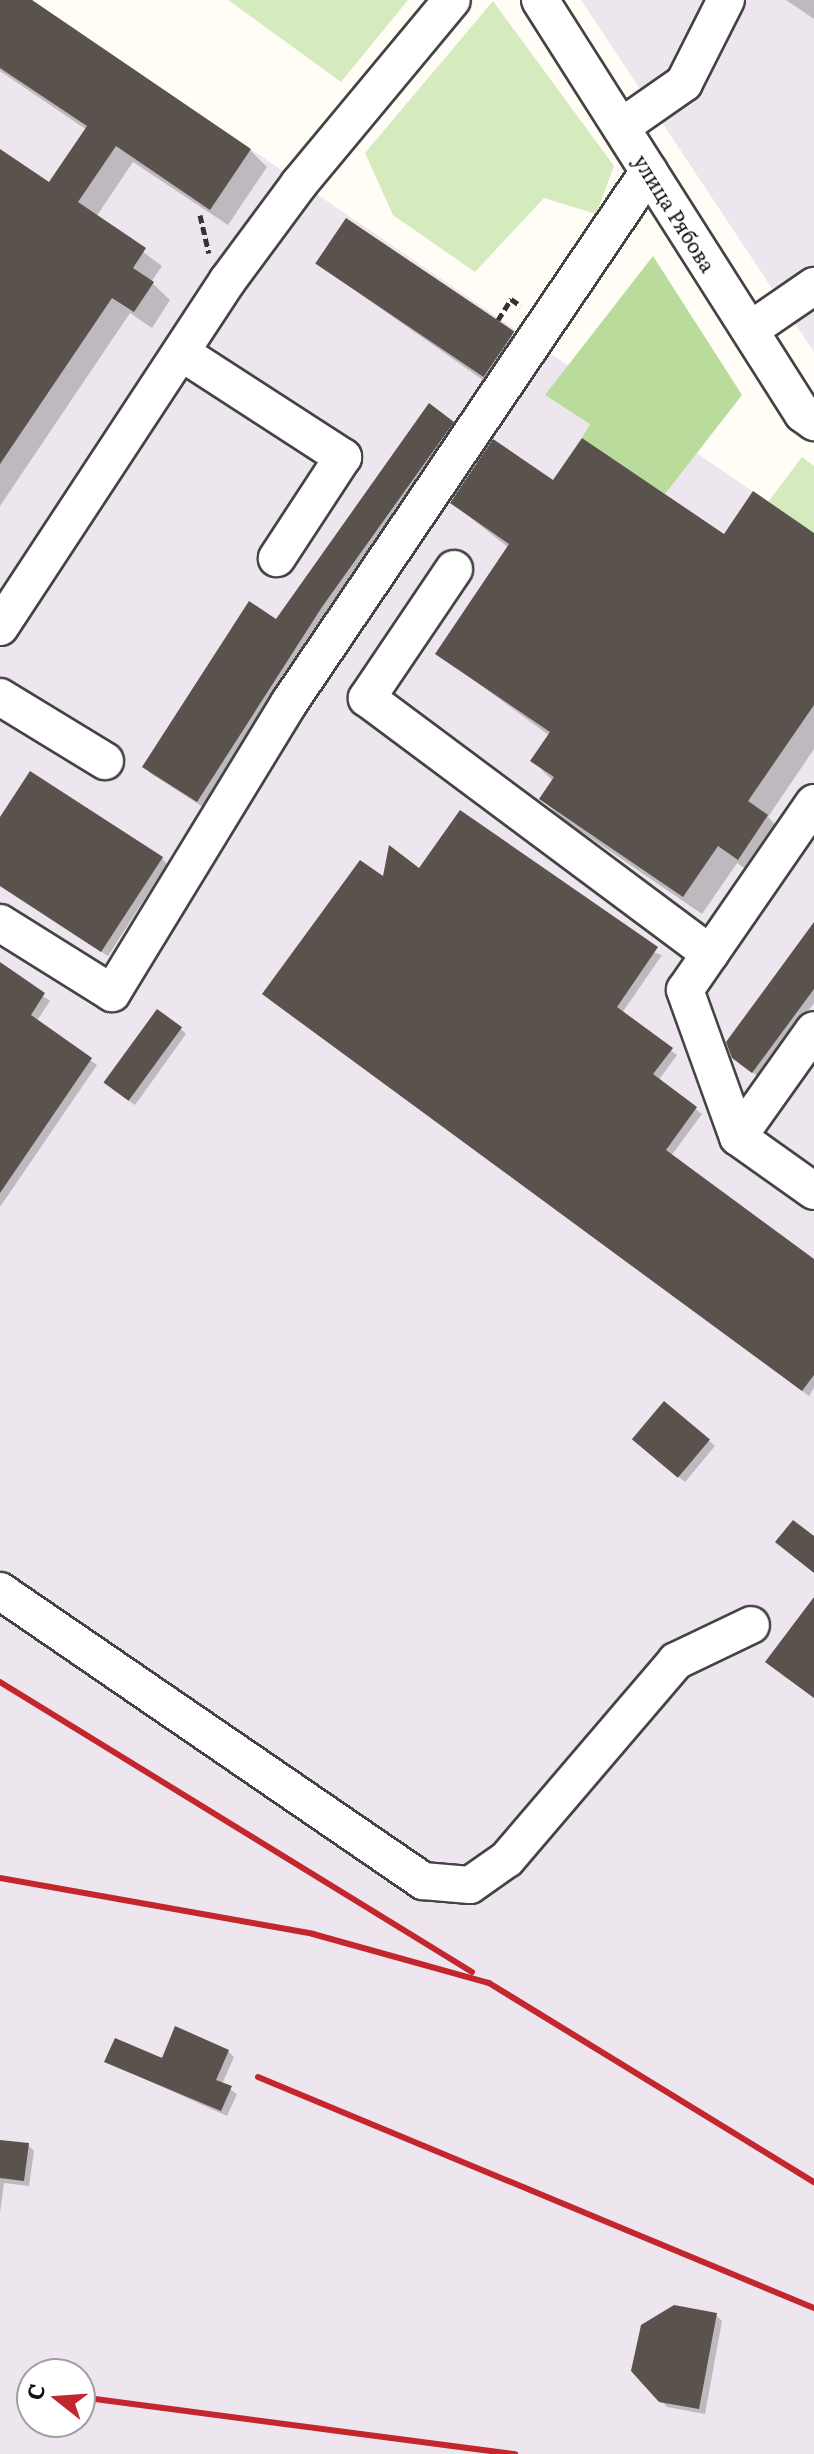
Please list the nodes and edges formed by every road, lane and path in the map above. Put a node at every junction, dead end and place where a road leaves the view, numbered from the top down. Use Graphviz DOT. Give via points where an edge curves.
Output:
graph roads {
  1 [pos="452,0"];
  2 [pos="540,0"];
  3 [pos="726,0"];
  4 [pos="621,127"];
  5 [pos="649,171"];
  6 [pos="809,301"];
  7 [pos="750,330"];
  8 [pos="182,353"];
  9 [pos="814,422"];
  10 [pos="277,558"];
  11 [pos="454,569"];
  12 [pos="0,627"];
  13 [pos="0,697"];
  14 [pos="105,761"];
  15 [pos="814,803"];
  16 [pos="0,923"];
  17 [pos="710,954"];
  18 [pos="814,1030"];
  19 [pos="738,1137"];
  20 [pos="814,1191"];
  21 [pos="0,1591"];
  22 [pos="751,1625"];
  1 -- 8 [label="street" via="299,184"];
  2 -- 4 [label="street, улица Рябова"];
  3 -- 4 [label="street" via="684,83"];
  4 -- 5 [label="street, улица Рябова"];
  5 -- 7 [label="street, улица Рябова"];
  5 -- 16 [label="street" via="289,703 112,993"];
  6 -- 7 [label="street"];
  7 -- 9 [label="street, улица Рябова" via="803,414"];
  8 -- 10 [label="street" via="343,457"];
  8 -- 12 [label="street"];
  11 -- 17 [label="street" via="367,698"];
  13 -- 14 [label="street"];
  15 -- 17 [label="street"];
  17 -- 19 [label="street" via="685,990"];
  18 -- 19 [label="street"];
  19 -- 20 [label="street"];
  21 -- 22 [label="street" via="423,1881 470,1885 507,1859 676,1661"];
}
